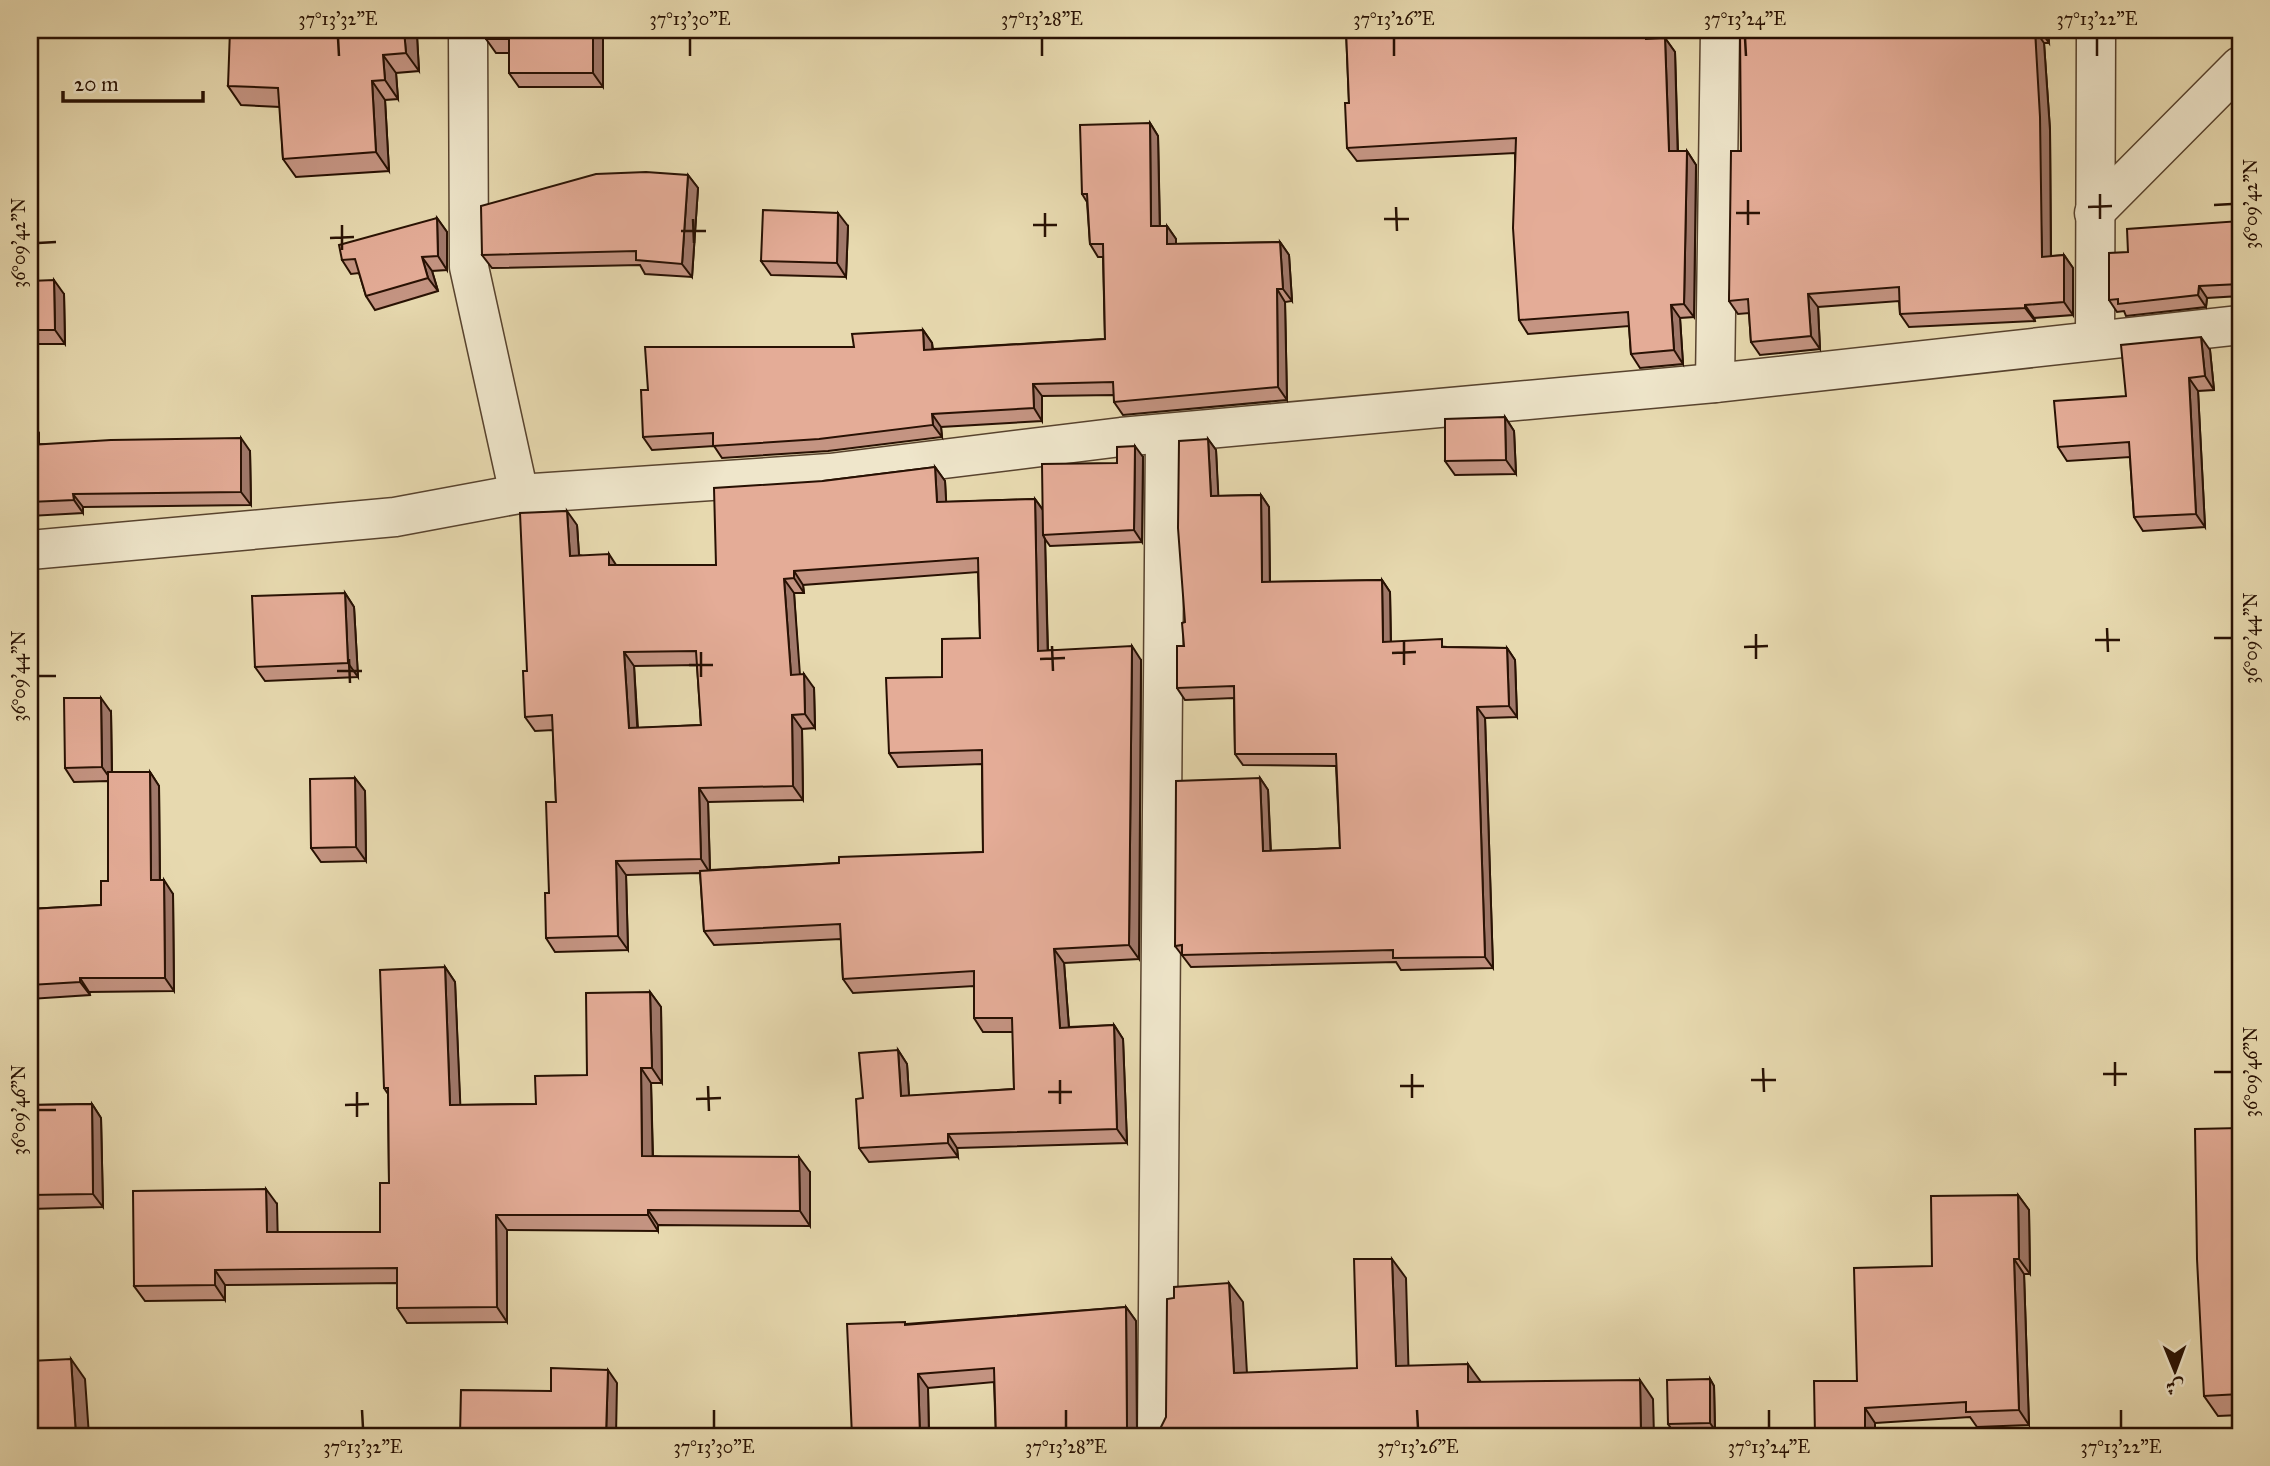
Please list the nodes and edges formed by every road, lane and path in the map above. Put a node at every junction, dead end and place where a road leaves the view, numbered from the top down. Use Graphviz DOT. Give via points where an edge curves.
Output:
graph roads {
  1 [pos="468,30"];
  2 [pos="1720,30"];
  3 [pos="2096,30"];
  4 [pos="2240,66"];
  5 [pos="2094,213"];
  6 [pos="2240,325"];
  7 [pos="2095,340"];
  8 [pos="1715,383"];
  9 [pos="1166,435"];
  10 [pos="519,494"];
  11 [pos="30,550"];
  12 [pos="1157,1436"];
  1 -- 10 [label="street" via="469,267"];
  2 -- 8 [label="street"];
  3 -- 5 [label="street"];
  4 -- 5 [label="street"];
  5 -- 7 [label="street"];
  6 -- 7 [label="street"];
  7 -- 8 [label="street"];
  8 -- 9 [label="street"];
  9 -- 10 [label="street" via="830,473"];
  9 -- 12 [label="street"];
  10 -- 11 [label="street" via="395,517"];
}
